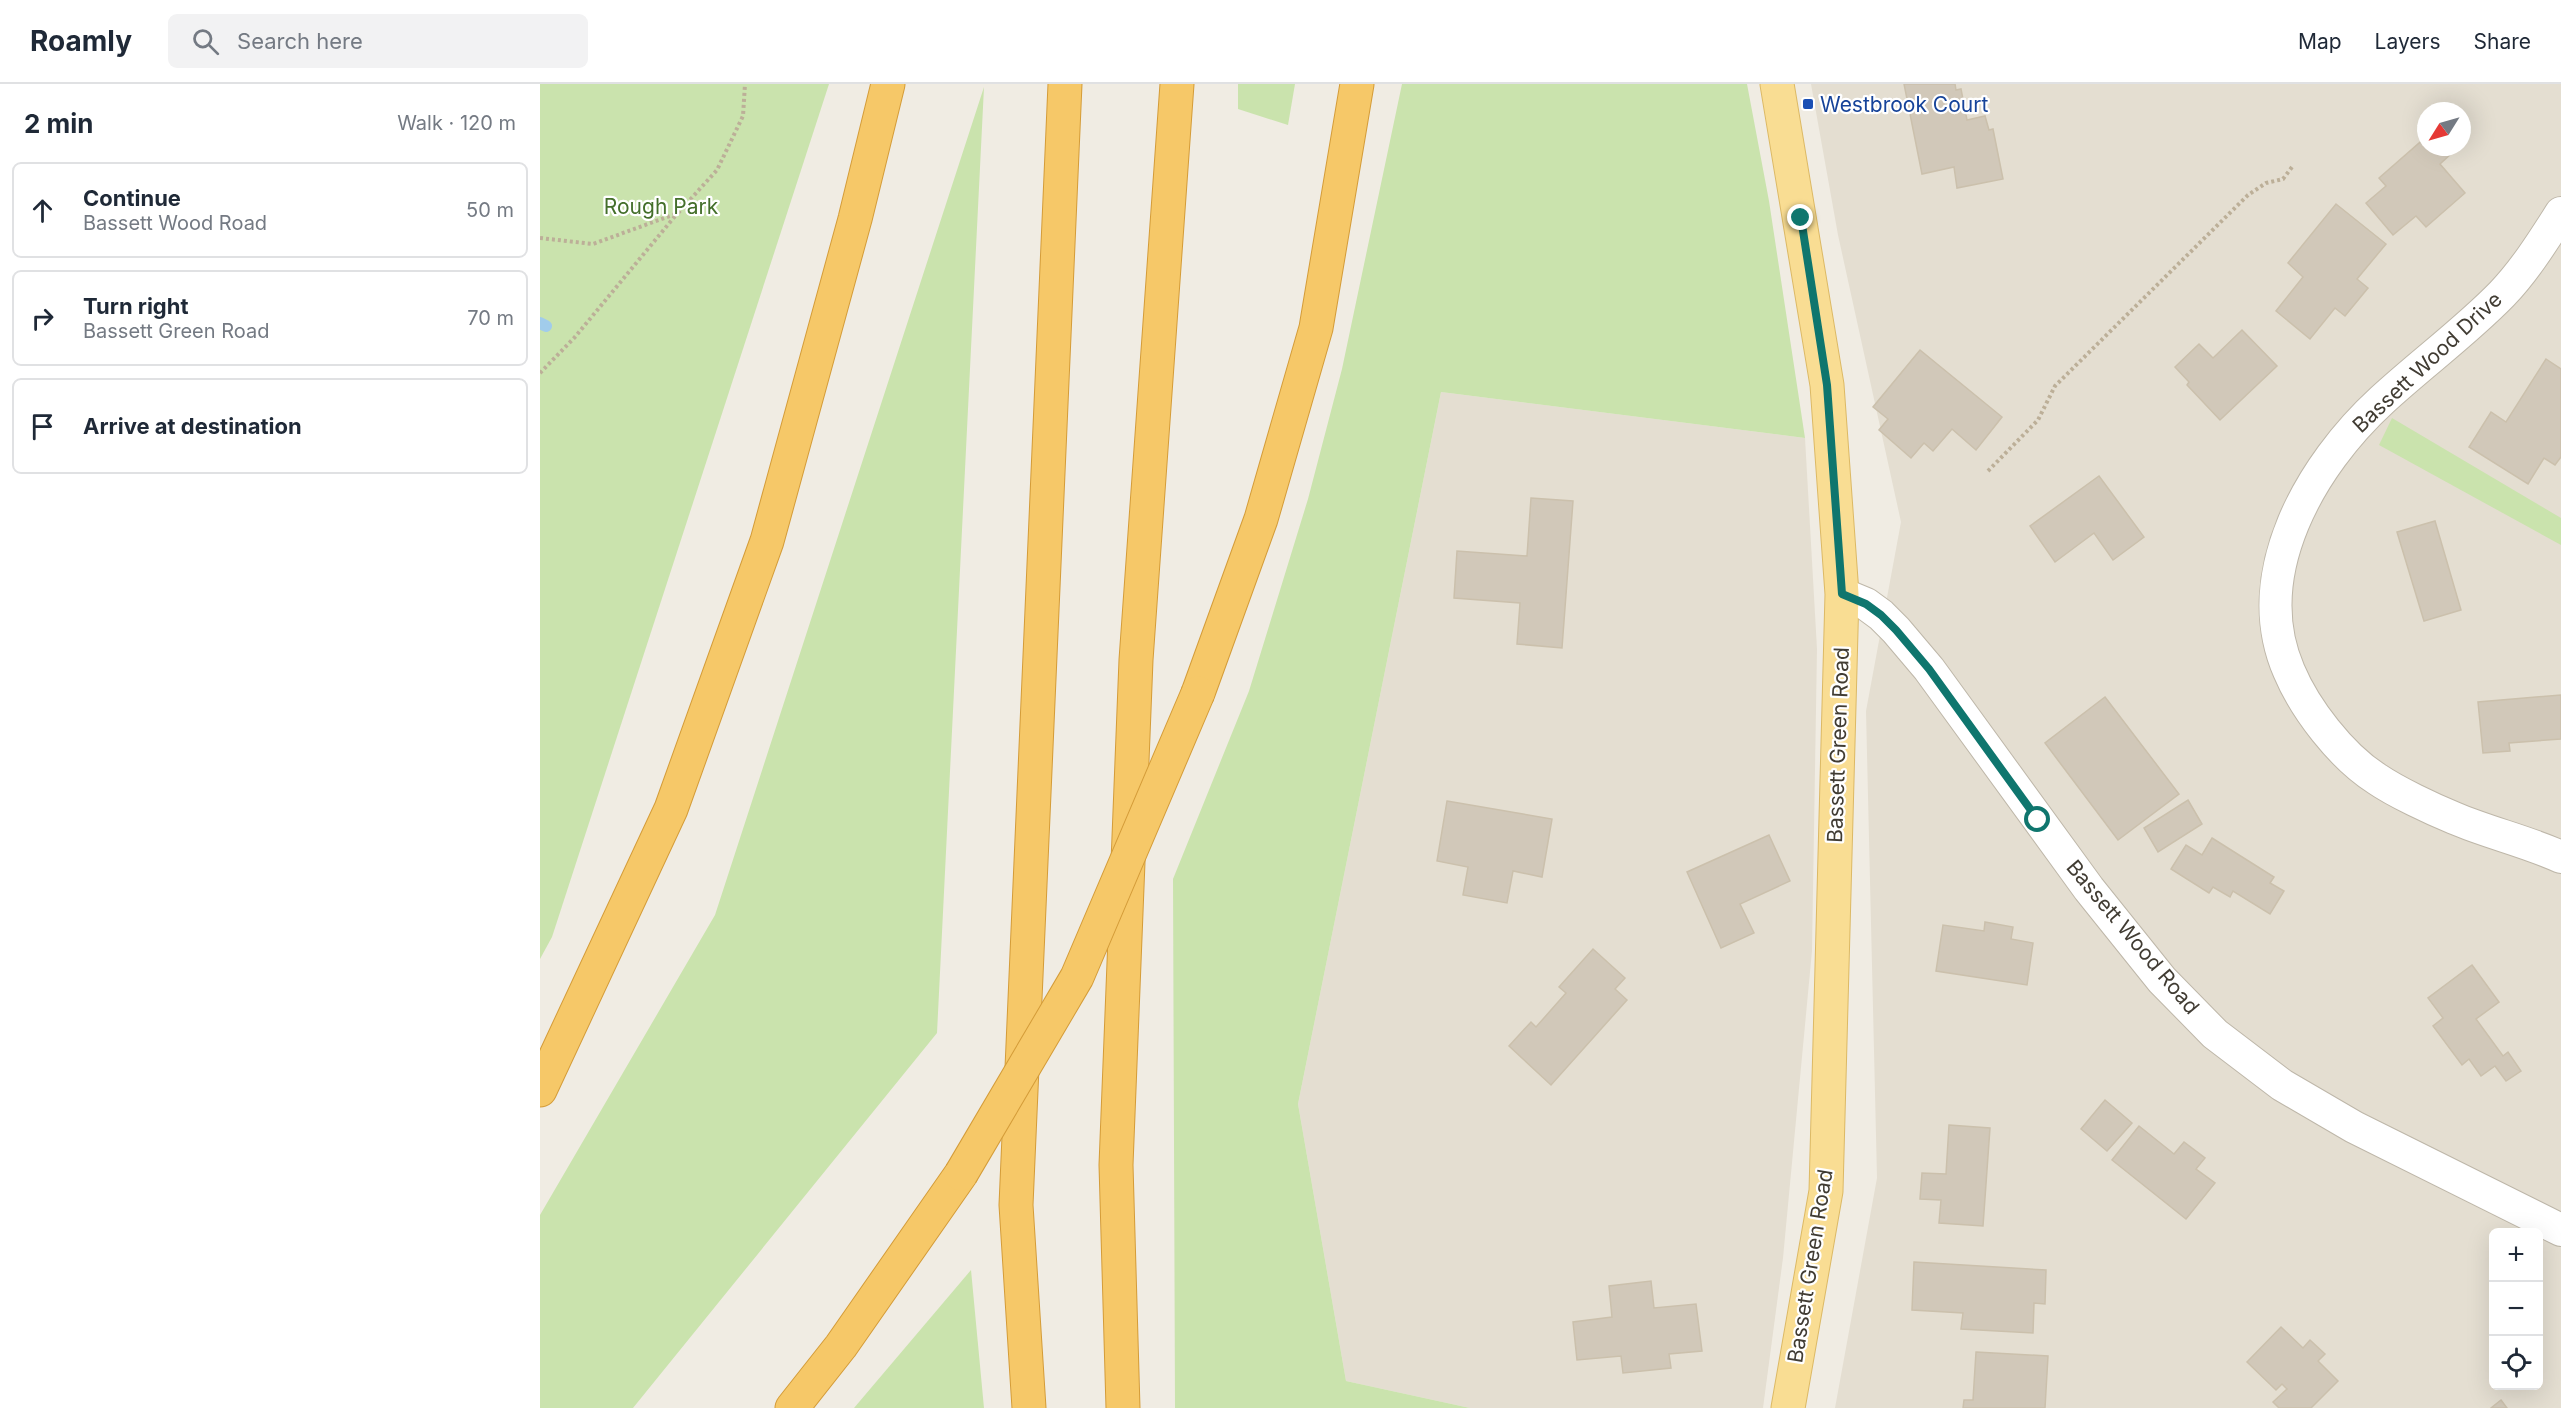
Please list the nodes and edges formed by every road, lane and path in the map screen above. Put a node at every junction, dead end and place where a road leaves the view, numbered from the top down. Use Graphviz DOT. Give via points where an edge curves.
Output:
graph roads {
  1 [pos="744,84"];
  2 [pos="888,84"];
  3 [pos="1065,84"];
  4 [pos="1177,84"];
  5 [pos="1357,84"];
  6 [pos="1777,84"];
  7 [pos="2292,167"];
  8 [pos="678,213"];
  9 [pos="2561,213"];
  10 [pos="540,238"];
  11 [pos="540,373"];
  12 [pos="1988,471"];
  13 [pos="1842,594"];
  14 [pos="2561,857"];
  15 [pos="540,1090"];
  16 [pos="2561,1230"];
  17 [pos="792,1408"];
  18 [pos="1029,1408"];
  19 [pos="1123,1408"];
  20 [pos="1788,1408"];
  1 -- 8 [label="path" via="743,116 717,170"];
  2 -- 15 [label="highway" via="767,541 671,808"];
  3 -- 18 [label="highway" via="1016,1205"];
  4 -- 19 [label="highway" via="1136,672 1116,1165"];
  5 -- 17 [label="highway, bridge" via="1316,328 1261,519 1198,693 1077,977 961,1174 841,1346"];
  6 -- 13 [label="main road, Bassett Green Road" via="1827,385"];
  7 -- 12 [label="path" via="2283,179 2266,183 2248,195 2055,386 2038,420"];
  8 -- 10 [label="path" via="593,244"];
  8 -- 11 [label="path"];
  9 -- 14 [label="street, Bassett Wood Drive" via="2539,249 2502,294 2380,401 2314,483 2288,536 2278,571 2274,614 2279,648 2298,692 2332,739 2376,779 2454,818"];
  13 -- 16 [label="street, Bassett Wood Road" via="1874,609 1896,630 1929,669 2089,889 2162,980 2215,1034 2282,1084 2354,1127"];
  13 -- 20 [label="main road, Bassett Green Road" via="1826,1191"];
}
